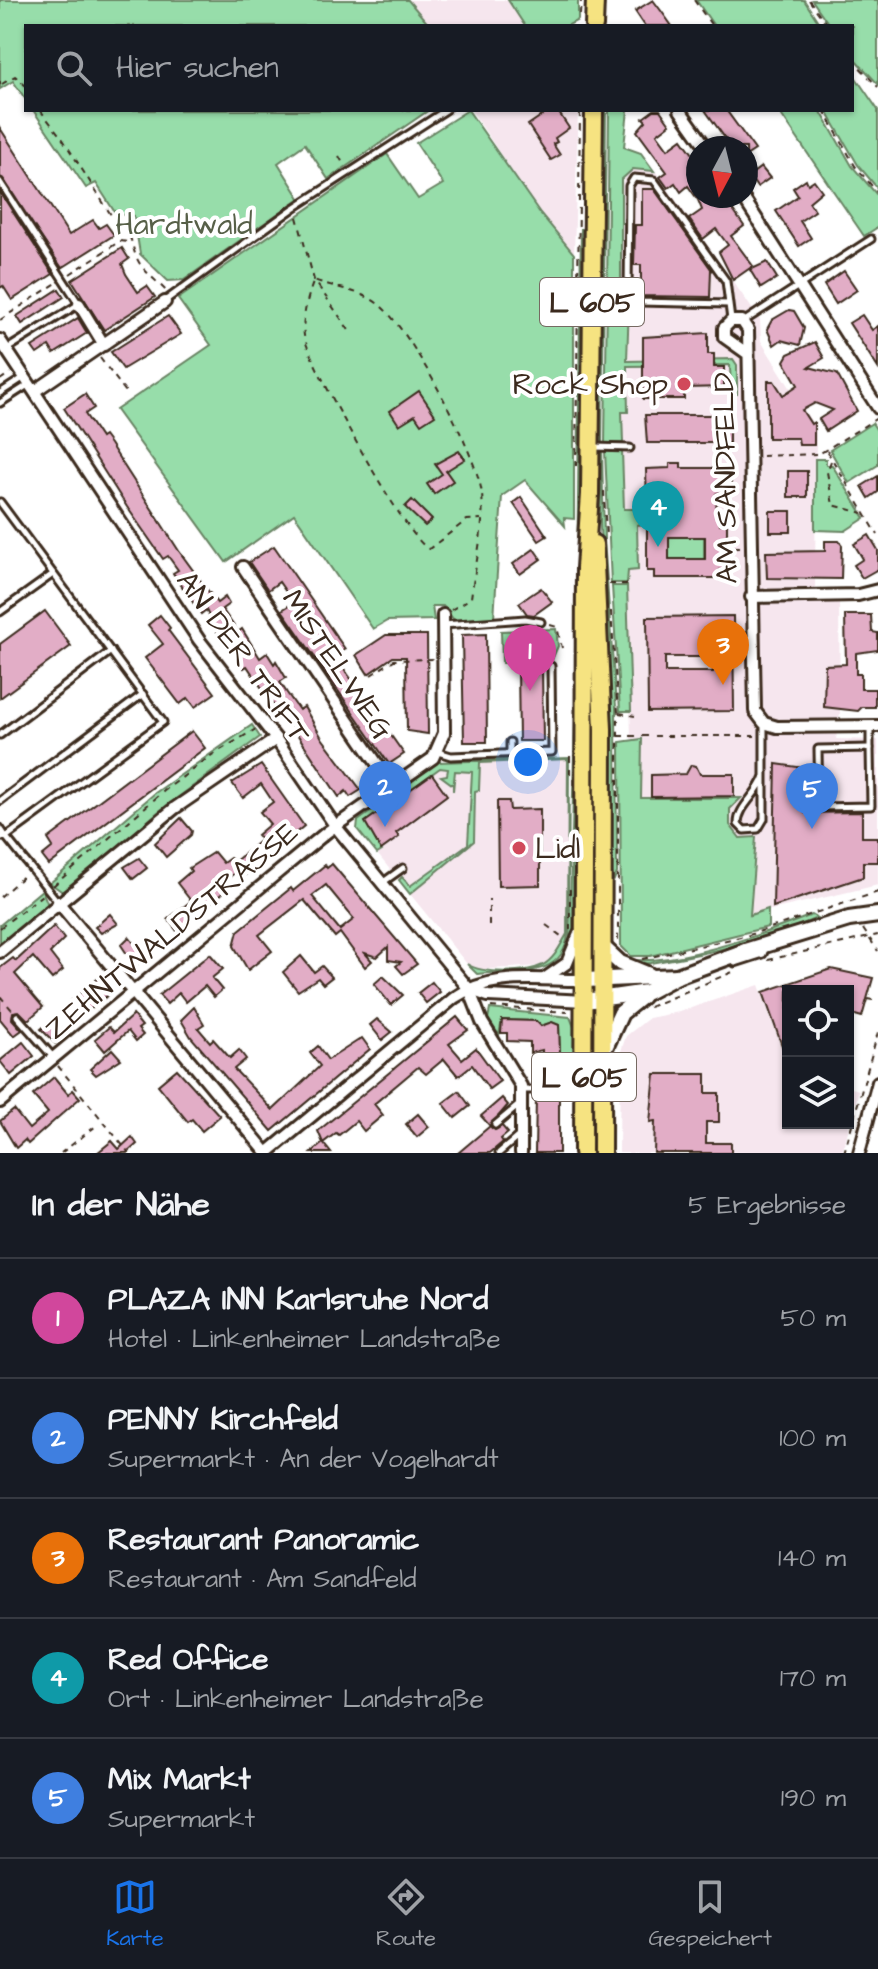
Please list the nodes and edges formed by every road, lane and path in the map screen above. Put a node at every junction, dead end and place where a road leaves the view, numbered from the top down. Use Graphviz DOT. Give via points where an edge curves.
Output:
graph roads {
  1 [pos="581,0"];
  2 [pos="595,0"];
  3 [pos="694,0"];
  4 [pos="809,0"];
  5 [pos="580,24"];
  6 [pos="594,24"];
  7 [pos="711,24"];
  8 [pos="827,24"];
  9 [pos="854,61"];
  10 [pos="1,83"];
  11 [pos="24,84"];
  12 [pos="878,87"];
  13 [pos="41,112"];
  14 [pos="443,112"];
  15 [pos="594,112"];
  16 [pos="681,112"];
  17 [pos="825,112"];
  18 [pos="698,136"];
  19 [pos="339,156"];
  20 [pos="349,172"];
  21 [pos="0,182"];
  22 [pos="876,188"];
  23 [pos="878,193"];
  24 [pos="294,208"];
  25 [pos="750,208"];
  26 [pos="871,239"];
  27 [pos="120,241"];
  28 [pos="130,243"];
  29 [pos="314,280"];
  30 [pos="801,285"];
  31 [pos="628,295"];
  32 [pos="605,296"];
  33 [pos="167,298"];
  34 [pos="79,304"];
  35 [pos="729,304"];
  36 [pos="737,321"];
  37 [pos="351,333"];
  38 [pos="0,340"];
  39 [pos="99,348"];
  40 [pos="7,350"];
  41 [pos="748,354"];
  42 [pos="29,384"];
  43 [pos="639,386"];
  44 [pos="644,386"];
  45 [pos="0,393"];
  46 [pos="129,396"];
  47 [pos="0,403"];
  48 [pos="878,408"];
  49 [pos="878,417"];
  50 [pos="590,447"];
  51 [pos="630,448"];
  52 [pos="826,450"];
  53 [pos="749,456"];
  54 [pos="832,459"];
  55 [pos="597,491"];
  56 [pos="0,502"];
  57 [pos="864,513"];
  58 [pos="481,519"];
  59 [pos="878,535"];
  60 [pos="607,542"];
  61 [pos="722,547"];
  62 [pos="750,547"];
  63 [pos="243,567"];
  64 [pos="53,574"];
  65 [pos="609,584"];
  66 [pos="631,584"];
  67 [pos="878,590"];
  68 [pos="751,597"];
  69 [pos="610,598"];
  70 [pos="0,612"];
  71 [pos="443,620"];
  72 [pos="541,622"];
  73 [pos="562,648"];
  74 [pos="111,651"];
  75 [pos="443,658"];
  76 [pos="551,666"];
  77 [pos="371,675"];
  78 [pos="143,694"];
  79 [pos="618,713"];
  80 [pos="635,716"];
  81 [pos="764,723"];
  82 [pos="265,725"];
  83 [pos="874,726"];
  84 [pos="0,735"];
  85 [pos="618,736"];
  86 [pos="764,736"];
  87 [pos="276,739"];
  88 [pos="510,742"];
  89 [pos="870,748"];
  90 [pos="438,752"];
  91 [pos="552,752"];
  92 [pos="510,754"];
  93 [pos="570,756"];
  94 [pos="764,776"];
  95 [pos="393,787"];
  96 [pos="0,801"];
  97 [pos="336,827"];
  98 [pos="0,828"];
  99 [pos="3,837"];
  100 [pos="29,867"];
  101 [pos="403,868"];
  102 [pos="381,883"];
  103 [pos="48,890"];
  104 [pos="878,892"];
  105 [pos="0,897"];
  106 [pos="489,899"];
  107 [pos="58,902"];
  108 [pos="878,907"];
  109 [pos="585,913"];
  110 [pos="878,915"];
  111 [pos="849,919"];
  112 [pos="489,925"];
  113 [pos="546,925"];
  114 [pos="0,928"];
  115 [pos="862,928"];
  116 [pos="878,935"];
  117 [pos="868,936"];
  118 [pos="569,942"];
  119 [pos="603,947"];
  120 [pos="621,950"];
  121 [pos="878,951"];
  122 [pos="0,952"];
  123 [pos="636,959"];
  124 [pos="762,962"];
  125 [pos="735,971"];
  126 [pos="650,975"];
  127 [pos="677,976"];
  128 [pos="541,980"];
  129 [pos="585,980"];
  130 [pos="603,980"];
  131 [pos="469,989"];
  132 [pos="647,992"];
  133 [pos="132,993"];
  134 [pos="0,996"];
  135 [pos="867,999"];
  136 [pos="603,1000"];
  137 [pos="873,1000"];
  138 [pos="478,1006"];
  139 [pos="578,1006"];
  140 [pos="640,1012"];
  141 [pos="17,1016"];
  142 [pos="878,1032"];
  143 [pos="603,1053"];
  144 [pos="53,1059"];
  145 [pos="878,1082"];
  146 [pos="521,1090"];
  147 [pos="556,1090"];
  148 [pos="0,1102"];
  149 [pos="521,1104"];
  150 [pos="495,1125"];
  151 [pos="96,1126"];
  152 [pos="521,1134"];
  153 [pos="61,1153"];
  154 [pos="129,1153"];
  155 [pos="267,1153"];
  156 [pos="499,1153"];
  157 [pos="521,1153"];
  158 [pos="583,1153"];
  159 [pos="602,1153"];
  160 [pos="844,1153"];
  161 [pos="859,1153"];
  1 -- 5 [label="path"];
  2 -- 6 [label="main road"];
  3 -- 7 [label="path"];
  4 -- 8 [label="path"];
  9 -- 12 [label="path"];
  10 -- 11 [label="path" via="15,76"];
  13 -- 28 [label="path" via="113,218 130,232"];
  14 -- 20 [label="lane"];
  15 -- 50 [label="main road, L 605"];
  16 -- 18 [label="street"];
  17 -- 22 [label="path" via="855,166"];
  19 -- 20 [label="path"];
  20 -- 24 [label="lane"];
  21 -- 34 [label="lane"];
  22 -- 23 [label="path"];
  24 -- 29 [label="path"];
  24 -- 33 [label="lane"];
  25 -- 30 [label="street"];
  26 -- 30 [label="lane"];
  27 -- 28 [label="path"];
  28 -- 33 [label="path"];
  29 -- 37 [label="path"];
  29 -- 58 [label="path" via="379,304 411,342 476,463"];
  29 -- 58 [label="path" via="304,338 389,503 415,539 429,549 467,520"];
  30 -- 36 [label="lane"];
  30 -- 48 [label="street"];
  31 -- 32 [label="path"];
  31 -- 35 [label="lane" via="639,302"];
  31 -- 35 [label="lane" via="629,186 644,176 654,180 726,281"];
  33 -- 39 [label="street"];
  34 -- 39 [label="street"];
  34 -- 40 [label="lane"];
  35 -- 36 [label="lane"];
  36 -- 41 [label="street, AM SANDFELD" via="748,330"];
  36 -- 41 [label="street, AM SANDFELD" via="724,328 724,337"];
  38 -- 40 [label="street, AN DER TRIFT"];
  39 -- 42 [label="street"];
  39 -- 46 [label="path"];
  40 -- 42 [label="street, AN DER TRIFT"];
  41 -- 53 [label="street, AM SANDFELD"];
  42 -- 45 [label="lane"];
  42 -- 47 [label="lane"];
  42 -- 82 [label="street, AN DER TRIFT" via="152,573"];
  43 -- 44 [label="path"];
  49 -- 52 [label="path"];
  50 -- 51 [label="lane"];
  50 -- 55 [label="main road, L 605"];
  52 -- 53 [label="path" via="815,455"];
  52 -- 54 [label="path"];
  53 -- 62 [label="street, AM SANDFELD"];
  54 -- 57 [label="path"];
  54 -- 57 [label="path" via="827,472 833,505"];
  55 -- 60 [label="path"];
  55 -- 109 [label="main road, L 605" via="585,568"];
  55 -- 119 [label="main road, L 605"];
  56 -- 64 [label="lane"];
  57 -- 59 [label="path"];
  58 -- 71 [label="path" via="471,598"];
  61 -- 62 [label="path"];
  62 -- 68 [label="street, AM SANDFELD"];
  63 -- 95 [label="street, MISTELWEG"];
  64 -- 70 [label="lane"];
  64 -- 74 [label="lane"];
  65 -- 66 [label="path"];
  67 -- 68 [label="street"];
  68 -- 81 [label="street, AM SANDFELD" via="752,698"];
  69 -- 79 [label="path"];
  71 -- 72 [label="lane"];
  71 -- 75 [label="street"];
  72 -- 73 [label="path" via="557,627"];
  74 -- 78 [label="lane"];
  74 -- 84 [label="lane"];
  75 -- 77 [label="path" via="394,660"];
  75 -- 90 [label="street" via="444,733"];
  76 -- 91 [label="lane"];
  78 -- 96 [label="lane"];
  78 -- 99 [label="lane" via="163,722"];
  79 -- 80 [label="path"];
  79 -- 85 [label="path"];
  81 -- 83 [label="street"];
  81 -- 86 [label="lane"];
  82 -- 87 [label="street, AN DER TRIFT"];
  82 -- 103 [label="path" via="164,791"];
  83 -- 89 [label="lane"];
  85 -- 86 [label="path"];
  85 -- 120 [label="path"];
  86 -- 94 [label="lane"];
  87 -- 97 [label="street, AN DER TRIFT"];
  87 -- 107 [label="street" via="175,808"];
  88 -- 92 [label="lane"];
  89 -- 89 [label="lane" via="818,749 819,807 871,806"];
  90 -- 92 [label="lane"];
  90 -- 95 [label="street, ZEHNTWALDSTRASSE"];
  91 -- 92 [label="lane"];
  91 -- 93 [label="path"];
  94 -- 94 [label="lane" via="756,795 739,813 738,824 744,830 763,824"];
  95 -- 97 [label="street, ZEHNTWALDSTRASSE"];
  97 -- 102 [label="street, AN DER TRIFT"];
  97 -- 133 [label="street, ZEHNTWALDSTRASSE"];
  98 -- 99 [label="lane"];
  99 -- 100 [label="lane"];
  100 -- 103 [label="lane"];
  100 -- 105 [label="path"];
  101 -- 102 [label="lane"];
  102 -- 131 [label="street, AN DER TRIFT"];
  103 -- 107 [label="lane"];
  103 -- 114 [label="path"];
  104 -- 123 [label="path" via="749,935"];
  106 -- 112 [label="path"];
  107 -- 122 [label="street"];
  107 -- 133 [label="street"];
  108 -- 111 [label="street"];
  109 -- 128 [label="street" via="571,957"];
  109 -- 129 [label="main road, L 605"];
  110 -- 111 [label="street"];
  111 -- 127 [label="street"];
  113 -- 118 [label="path"];
  115 -- 117 [label="path"];
  116 -- 117 [label="path"];
  117 -- 121 [label="path"];
  117 -- 124 [label="path"];
  119 -- 126 [label="street" via="620,963"];
  119 -- 130 [label="main road, L 605"];
  125 -- 140 [label="path"];
  126 -- 127 [label="street"];
  126 -- 130 [label="street"];
  127 -- 132 [label="street"];
  128 -- 129 [label="street"];
  128 -- 131 [label="street" via="497,979"];
  129 -- 130 [label="street"];
  129 -- 139 [label="main road, L 605"];
  130 -- 136 [label="main road"];
  131 -- 138 [label="street, AN DER TRIFT"];
  131 -- 139 [label="street"];
  131 -- 155 [label="street"];
  132 -- 136 [label="street"];
  132 -- 143 [label="street" via="621,1013"];
  133 -- 144 [label="street, ZEHNTWALDSTRASSE"];
  133 -- 155 [label="street"];
  134 -- 141 [label="path"];
  135 -- 137 [label="path"];
  136 -- 139 [label="street"];
  136 -- 143 [label="main road, L 605"];
  138 -- 139 [label="path"];
  138 -- 146 [label="street, AN DER TRIFT"];
  139 -- 158 [label="main road, L 605"];
  141 -- 144 [label="lane"];
  142 -- 160 [label="path"];
  143 -- 159 [label="main road, L 605"];
  144 -- 148 [label="street, ZEHNTWALDSTRASSE"];
  144 -- 154 [label="path"];
  145 -- 161 [label="street"];
  146 -- 147 [label="lane"];
  146 -- 149 [label="street"];
  149 -- 150 [label="lane"];
  149 -- 152 [label="street"];
  151 -- 153 [label="path"];
  152 -- 156 [label="lane"];
  152 -- 157 [label="street"];
}
